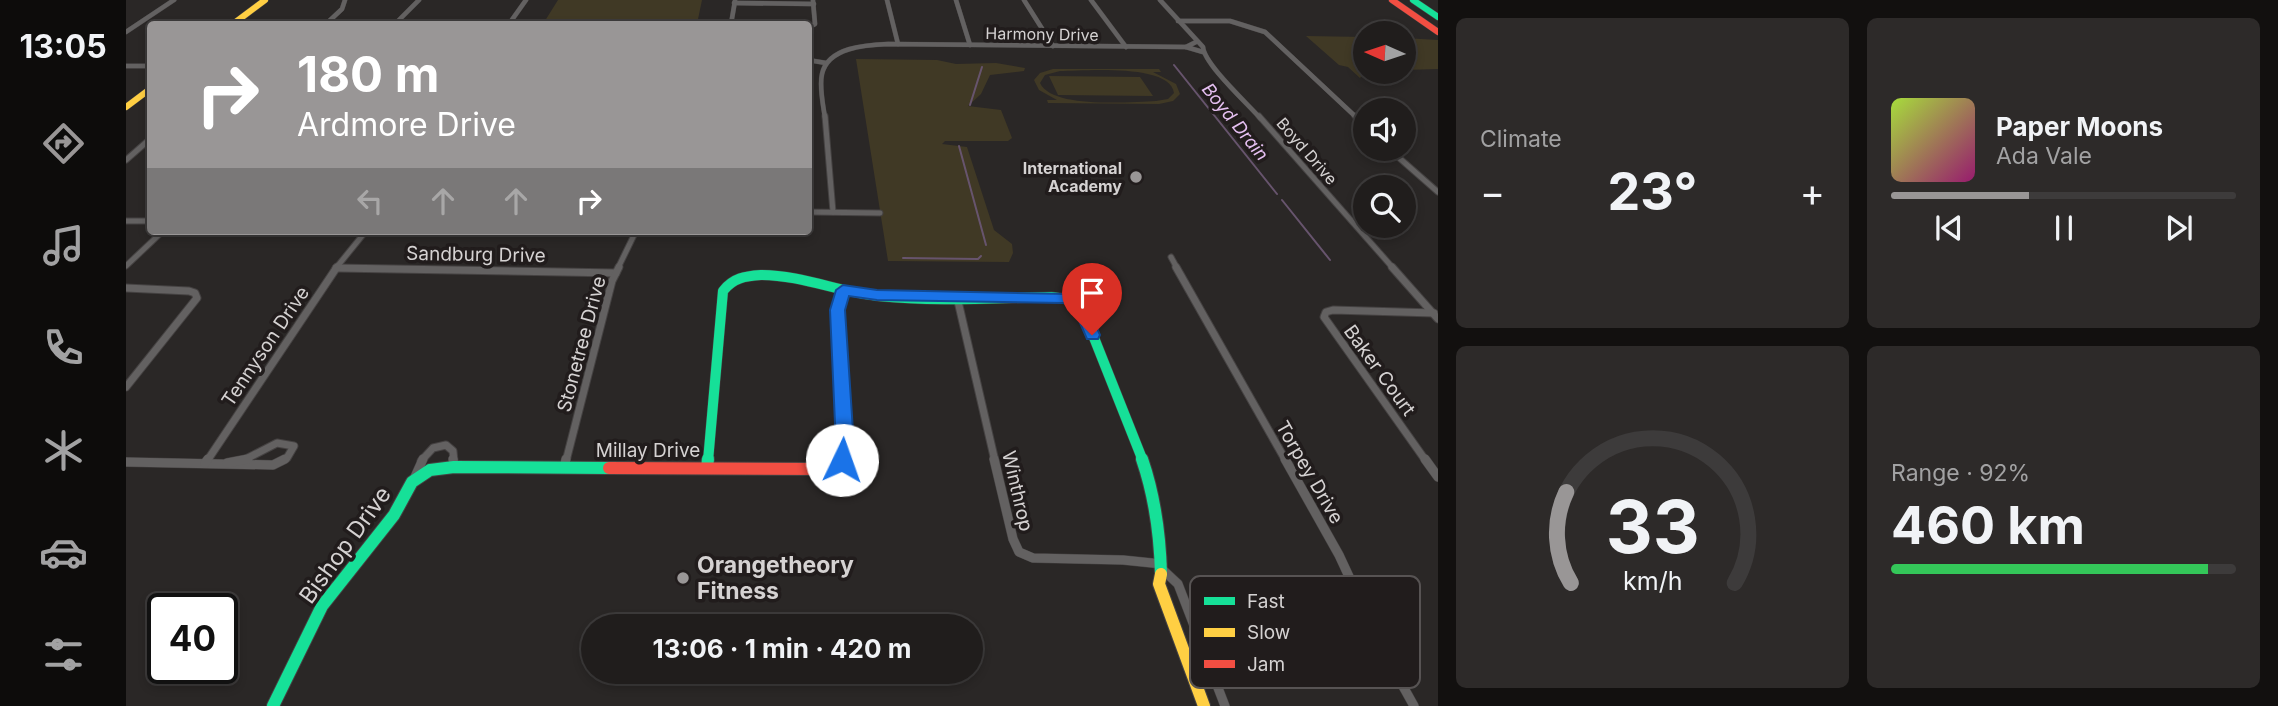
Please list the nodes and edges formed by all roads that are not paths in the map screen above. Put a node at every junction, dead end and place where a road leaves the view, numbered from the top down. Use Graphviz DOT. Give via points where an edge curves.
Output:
graph roads {
  1 [pos="174,0"];
  2 [pos="265,0"];
  3 [pos="345,0"];
  4 [pos="418,0"];
  5 [pos="526,0"];
  6 [pos="887,0"];
  7 [pos="956,0"];
  8 [pos="1024,0"];
  9 [pos="1091,0"];
  10 [pos="1160,0"];
  11 [pos="734,2"];
  12 [pos="813,2"];
  13 [pos="1395,2"];
  14 [pos="1417,3"];
  15 [pos="1438,17"];
  16 [pos="237,21"];
  17 [pos="329,21"];
  18 [pos="399,21"];
  19 [pos="511,21"];
  20 [pos="731,21"];
  21 [pos="1178,21"];
  22 [pos="812,26"];
  23 [pos="126,32"];
  24 [pos="1438,32"];
  25 [pos="1196,42"];
  26 [pos="898,44"];
  27 [pos="970,45"];
  28 [pos="1053,46"];
  29 [pos="1126,47"];
  30 [pos="1186,47"];
  31 [pos="1203,52"];
  32 [pos="812,61"];
  33 [pos="826,63"];
  34 [pos="126,66"];
  35 [pos="147,66"];
  36 [pos="147,91"];
  37 [pos="126,107"];
  38 [pos="1353,115"];
  39 [pos="147,142"];
  40 [pos="126,149"];
  41 [pos="139,149"];
  42 [pos="126,160"];
  43 [pos="1403,161"];
  44 [pos="1438,192"];
  45 [pos="812,212"];
  46 [pos="832,212"];
  47 [pos="880,213"];
  48 [pos="126,221"];
  49 [pos="147,221"];
  50 [pos="159,235"];
  51 [pos="363,235"];
  52 [pos="634,235"];
  53 [pos="1171,257"];
  54 [pos="126,266"];
  55 [pos="336,268"];
  56 [pos="616,273"];
  57 [pos="126,289"];
  58 [pos="843,290"];
  59 [pos="957,297"];
  60 [pos="1436,315"];
  61 [pos="126,387"];
  62 [pos="126,462"];
  63 [pos="205,463"];
  64 [pos="227,463"];
  65 [pos="454,467"];
  66 [pos="564,468"];
  67 [pos="707,468"];
  68 [pos="430,470"];
  69 [pos="1438,477"];
  70 [pos="412,482"];
  71 [pos="1162,567"];
  72 [pos="1349,576"];
  73 [pos="1190,615"];
  74 [pos="1190,668"];
  75 [pos="1197,688"];
  76 [pos="1218,688"];
  77 [pos="1404,688"];
  78 [pos="273,706"];
  79 [pos="1204,706"];
  80 [pos="1225,706"];
  81 [pos="1414,706"];
  1 -- 23 [label="street"];
  2 -- 16 [label="street"];
  3 -- 17 [label="street"];
  4 -- 18 [label="street"];
  5 -- 19 [label="street"];
  6 -- 26 [label="street"];
  7 -- 27 [label="street"];
  8 -- 28 [label="street"];
  9 -- 29 [label="street"];
  10 -- 21 [label="street, Boyd Drive"];
  11 -- 12 [label="street"];
  11 -- 20 [label="street"];
  12 -- 22 [label="street" via="816,24"];
  13 -- 14 [label="street"];
  13 -- 24 [label="street"];
  14 -- 15 [label="street"];
  21 -- 25 [label="street, Boyd Drive"];
  21 -- 38 [label="street" via="1230,22 1265,32"];
  25 -- 30 [label="street, Harmony Drive"];
  25 -- 31 [label="street, Boyd Drive"];
  26 -- 27 [label="street, Harmony Drive"];
  26 -- 33 [label="street, Harmony Drive" via="853,49"];
  27 -- 28 [label="street, Harmony Drive"];
  28 -- 29 [label="street, Harmony Drive"];
  29 -- 30 [label="street, Harmony Drive"];
  30 -- 31 [label="street, Harmony Drive"];
  31 -- 60 [label="street, Boyd Drive"];
  32 -- 33 [label="street"];
  33 -- 46 [label="street" via="821,77"];
  34 -- 35 [label="street"];
  36 -- 37 [label="street"];
  39 -- 41 [label="street"];
  40 -- 41 [label="street"];
  41 -- 42 [label="street"];
  43 -- 44 [label="street"];
  45 -- 46 [label="street"];
  46 -- 47 [label="street"];
  48 -- 49 [label="street"];
  50 -- 54 [label="street"];
  51 -- 55 [label="street, Tennyson Drive"];
  52 -- 56 [label="street, Stonetree Drive"];
  53 -- 72 [label="street, Torpey Drive"];
  55 -- 56 [label="street, Sandburg Drive"];
  55 -- 63 [label="street, Tennyson Drive"];
  56 -- 66 [label="street, Stonetree Drive"];
  57 -- 61 [label="street" via="189,291 197,298"];
  58 -- 59 [label="street"];
  58 -- 67 [label="street" via="775,277 746,276 729,281 723,291"];
  58 -- 67 [label="street, Millay Drive" via="837,310 845,446 839,462 825,469"];
  59 -- 71 [label="street" via="1075,300 1083,310 1151,482"];
  59 -- 71 [label="street, Winthrop" via="1019,552 1033,558 1099,559"];
  60 -- 69 [label="street, Baker Court" via="1333,310 1324,314 1328,326"];
  62 -- 63 [label="street"];
  63 -- 64 [label="street"];
  64 -- 64 [label="street" via="280,442 294,446 291,455 279,463"];
  65 -- 66 [label="street, Millay Drive"];
  65 -- 68 [label="street, Millay Drive"];
  65 -- 70 [label="street, Bishop Drive" via="453,451 446,445 434,446 424,454"];
  66 -- 67 [label="street, Millay Drive"];
  68 -- 70 [label="street, Bishop Drive"];
  70 -- 78 [label="street, Bishop Drive" via="388,522 321,606"];
  71 -- 73 [label="street" via="1178,584"];
  71 -- 74 [label="street" via="1159,584"];
  75 -- 79 [label="street"];
  76 -- 80 [label="street"];
  77 -- 81 [label="street, Torpey Drive"];
}
